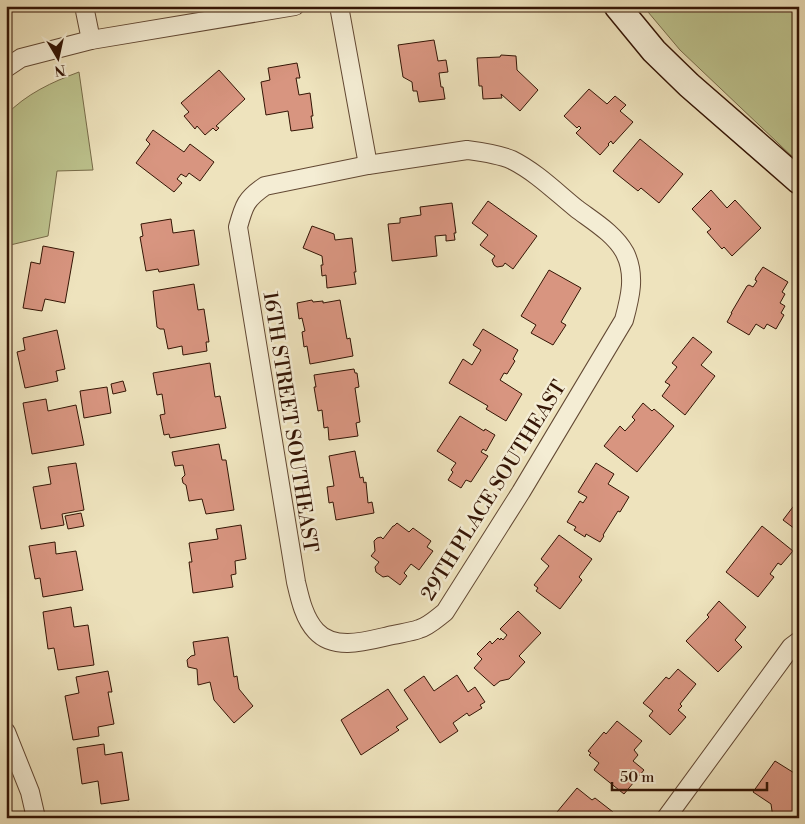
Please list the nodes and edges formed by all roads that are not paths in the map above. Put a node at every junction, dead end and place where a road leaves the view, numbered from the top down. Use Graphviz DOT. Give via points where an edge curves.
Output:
graph roads {
  1 [pos="84,6"];
  2 [pos="295,6"];
  3 [pos="339,6"];
  4 [pos="617,6"];
  5 [pos="91,40"];
  6 [pos="6,68"];
  7 [pos="368,165"];
  8 [pos="799,181"];
  9 [pos="324,637"];
  10 [pos="799,641"];
  11 [pos="6,732"];
  12 [pos="36,818"];
  13 [pos="666,818"];
  1 -- 5 [label="street"];
  2 -- 5 [label="street"];
  3 -- 7 [label="street"];
  4 -- 8 [label="street" via="654,51 689,85"];
  5 -- 6 [label="street" via="20,58"];
  7 -- 9 [label="street, 16TH STREET SOUTHEAST" via="265,186 246,201 238,226 301,606 316,631"];
  7 -- 9 [label="street, 29TH PLACE SOUTHEAST" via="467,150 512,160 612,238 624,252 632,278 624,320 521,492 444,612 420,629 364,642 342,643"];
  10 -- 13 [label="street" via="791,647"];
  11 -- 12 [label="street" via="30,792"];
}
